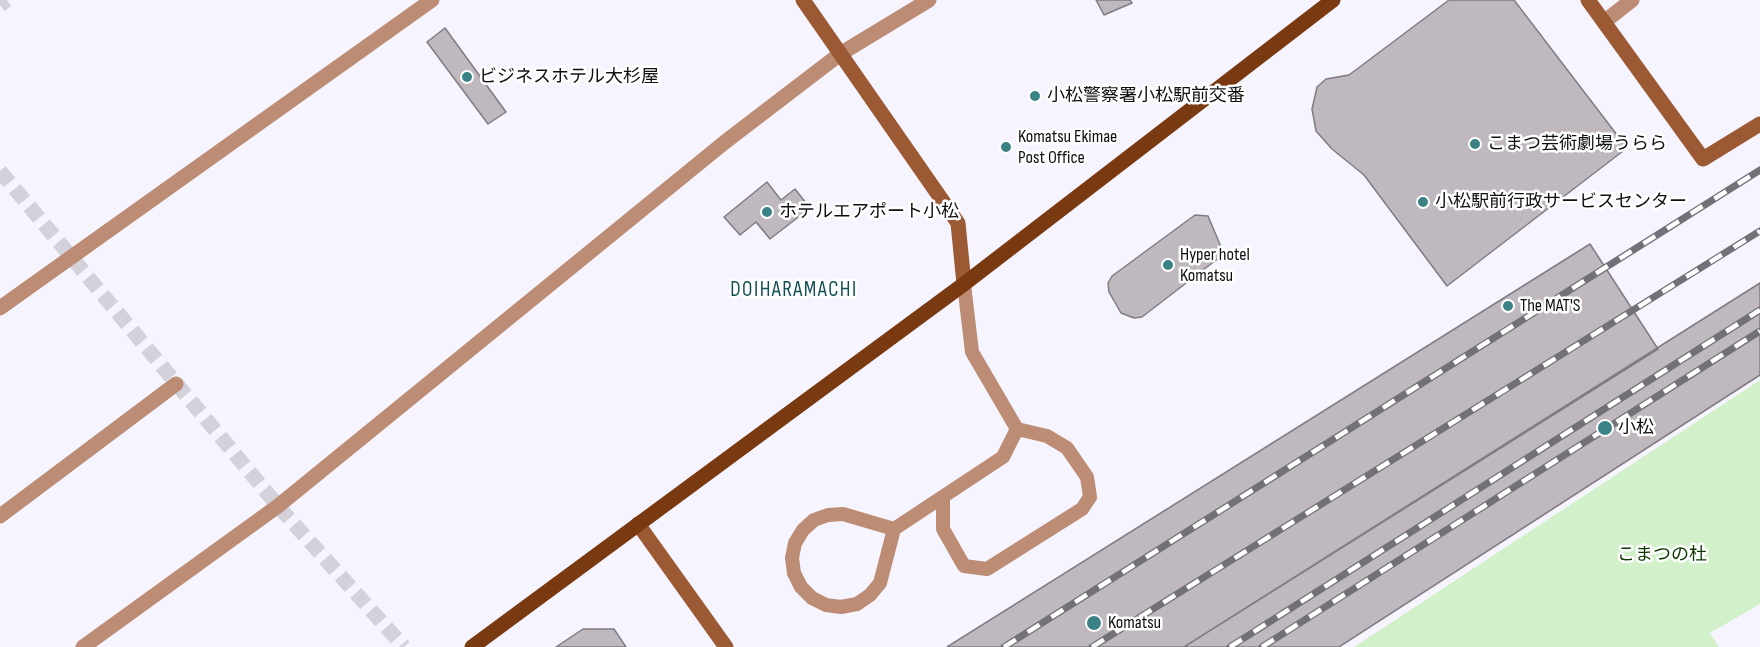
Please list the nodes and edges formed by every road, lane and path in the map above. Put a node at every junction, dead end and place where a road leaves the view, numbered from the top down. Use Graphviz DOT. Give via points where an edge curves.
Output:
graph roads {
  1 [pos="432,0"];
  2 [pos="803,0"];
  3 [pos="929,0"];
  4 [pos="1333,0"];
  5 [pos="1588,0"];
  6 [pos="1632,0"];
  7 [pos="1604,22"];
  8 [pos="840,54"];
  9 [pos="1760,124"];
  10 [pos="964,284"];
  11 [pos="0,308"];
  12 [pos="176,384"];
  13 [pos="1017,429"];
  14 [pos="944,498"];
  15 [pos="0,516"];
  16 [pos="638,524"];
  17 [pos="894,529"];
  18 [pos="83,647"];
  19 [pos="472,647"];
  20 [pos="726,647"];
  1 -- 11 [label="street"];
  2 -- 8 [label="street"];
  3 -- 8 [label="street"];
  4 -- 10 [label="main road"];
  5 -- 7 [label="street"];
  6 -- 7 [label="street"];
  7 -- 9 [label="street" via="1703,159"];
  8 -- 10 [label="street" via="958,223"];
  8 -- 18 [label="street" via="725,142 278,506"];
  10 -- 13 [label="lane" via="972,352"];
  10 -- 16 [label="main road"];
  12 -- 15 [label="street"];
  13 -- 14 [label="lane" via="1003,457"];
  13 -- 14 [label="lane" via="1047,436 1067,448 1087,477 1090,497 1082,509 987,569 964,566 943,529"];
  14 -- 17 [label="lane"];
  16 -- 19 [label="main road"];
  16 -- 20 [label="street"];
  17 -- 17 [label="lane" via="880,583 856,604 826,605 801,587 792,558 795,543 814,520 828,514 843,514"];
}
